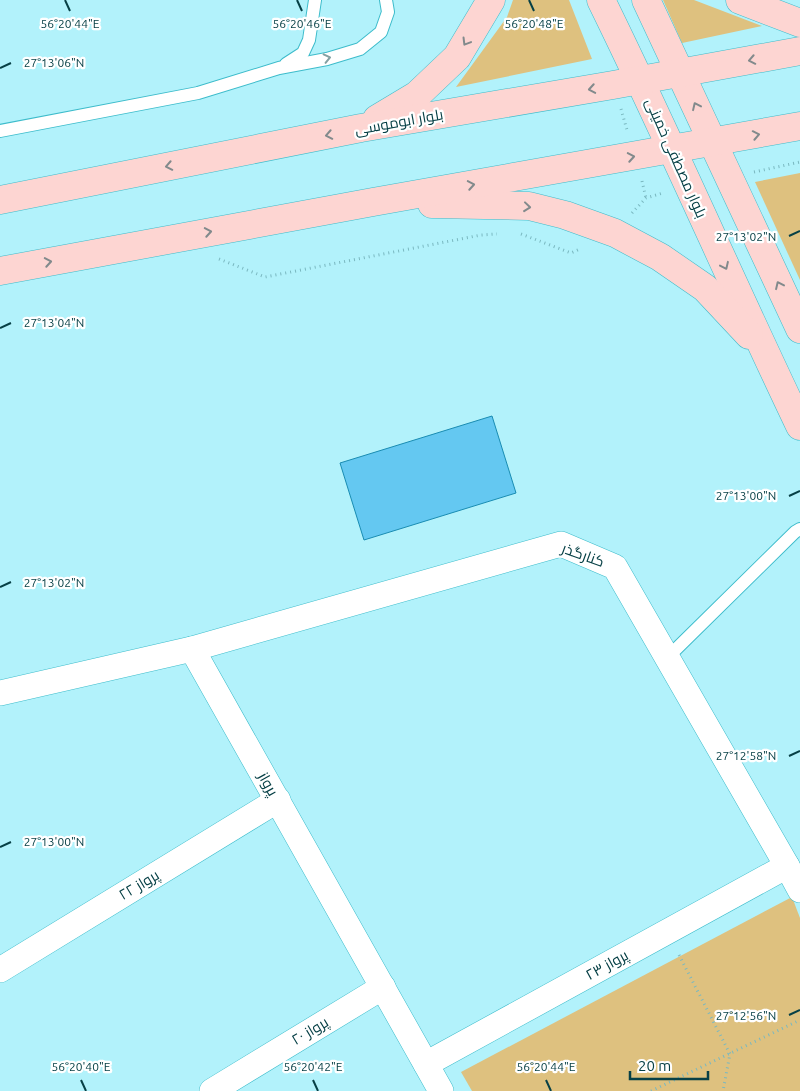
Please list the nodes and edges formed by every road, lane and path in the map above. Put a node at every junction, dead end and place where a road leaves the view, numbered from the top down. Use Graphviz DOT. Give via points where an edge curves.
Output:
graph roads {
  1 [pos="315,0"];
  2 [pos="386,0"];
  3 [pos="491,0"];
  4 [pos="601,0"];
  5 [pos="646,0"];
  6 [pos="740,0"];
  7 [pos="800,24"];
  8 [pos="800,50"];
  9 [pos="279,68"];
  10 [pos="681,73"];
  11 [pos="640,80"];
  12 [pos="800,126"];
  13 [pos="361,128"];
  14 [pos="0,131"];
  15 [pos="713,143"];
  16 [pos="671,150"];
  17 [pos="800,162"];
  18 [pos="729,177"];
  19 [pos="688,187"];
  20 [pos="0,200"];
  21 [pos="373,202"];
  22 [pos="615,233"];
  23 [pos="506,234"];
  24 [pos="514,234"];
  25 [pos="214,257"];
  26 [pos="0,271"];
  27 [pos="800,329"];
  28 [pos="765,352"];
  29 [pos="800,426"];
  30 [pos="800,529"];
  31 [pos="192,649"];
  32 [pos="667,658"];
  33 [pos="0,693"];
  34 [pos="278,800"];
  35 [pos="787,866"];
  36 [pos="800,890"];
  37 [pos="667,932"];
  38 [pos="0,970"];
  39 [pos="383,988"];
  40 [pos="800,1020"];
  41 [pos="730,1054"];
  42 [pos="426,1064"];
  43 [pos="212,1091"];
  44 [pos="441,1091"];
  45 [pos="651,1091"];
  46 [pos="723,1091"];
  1 -- 9 [label="lane" via="309,40 303,53"];
  9 -- 2 [label="lane, one-way" via="360,49 381,32 388,12"];
  3 -- 13 [label="main road, one-way" via="457,57 417,96"];
  4 -- 11 [label="main road, بلوار مصطفی خمینی"];
  5 -- 10 [label="main road"];
  6 -- 7 [label="main road"];
  8 -- 10 [label="main road, بلوار ابوموسی, one-way"];
  9 -- 14 [label="lane" via="198,93"];
  10 -- 11 [label="main road, بلوار ابوموسی"];
  15 -- 10 [label="main road, one-way"];
  11 -- 13 [label="main road, بلوار ابوموسی, one-way"];
  11 -- 16 [label="main road, بلوار مصطفی خمینی"];
  15 -- 12 [label="main road, one-way"];
  13 -- 20 [label="main road, بلوار ابوموسی, one-way"];
  15 -- 16 [label="main road"];
  15 -- 18 [label="main road"];
  16 -- 19 [label="main road, بلوار مصطفی خمینی"];
  21 -- 16 [label="main road, one-way"];
  17 -- 18 [label="path"];
  27 -- 18 [label="main road, one-way"];
  19 -- 22 [label="path" via="646,198"];
  19 -- 28 [label="main road, بلوار مصطفی خمینی, one-way"];
  21 -- 22 [label="main road, one-way" via="529,206"];
  26 -- 21 [label="main road, one-way"];
  22 -- 24 [label="path" via="571,253 522,234"];
  22 -- 28 [label="main road" via="660,257 705,288"];
  23 -- 25 [label="path" via="481,234 265,277"];
  28 -- 29 [label="main road, بلوار مصطفی خمینی"];
  30 -- 32 [label="lane"];
  31 -- 32 [label="street, کنارگذر" via="561,544 615,567"];
  31 -- 33 [label="street"];
  31 -- 34 [label="street, پرواز"];
  32 -- 35 [label="street, کنارگذر"];
  34 -- 38 [label="street, پرواز ۲۲"];
  34 -- 39 [label="street, پرواز"];
  35 -- 36 [label="street, کنارگذر"];
  35 -- 37 [label="street, پرواز ۲۳"];
  37 -- 41 [label="path"];
  37 -- 42 [label="street, پرواز ۲۳"];
  39 -- 42 [label="street, پرواز"];
  39 -- 43 [label="street, پرواز ۲۰"];
  40 -- 41 [label="path"];
  41 -- 45 [label="path"];
  41 -- 46 [label="path"];
  42 -- 44 [label="street, پرواز"];
}
